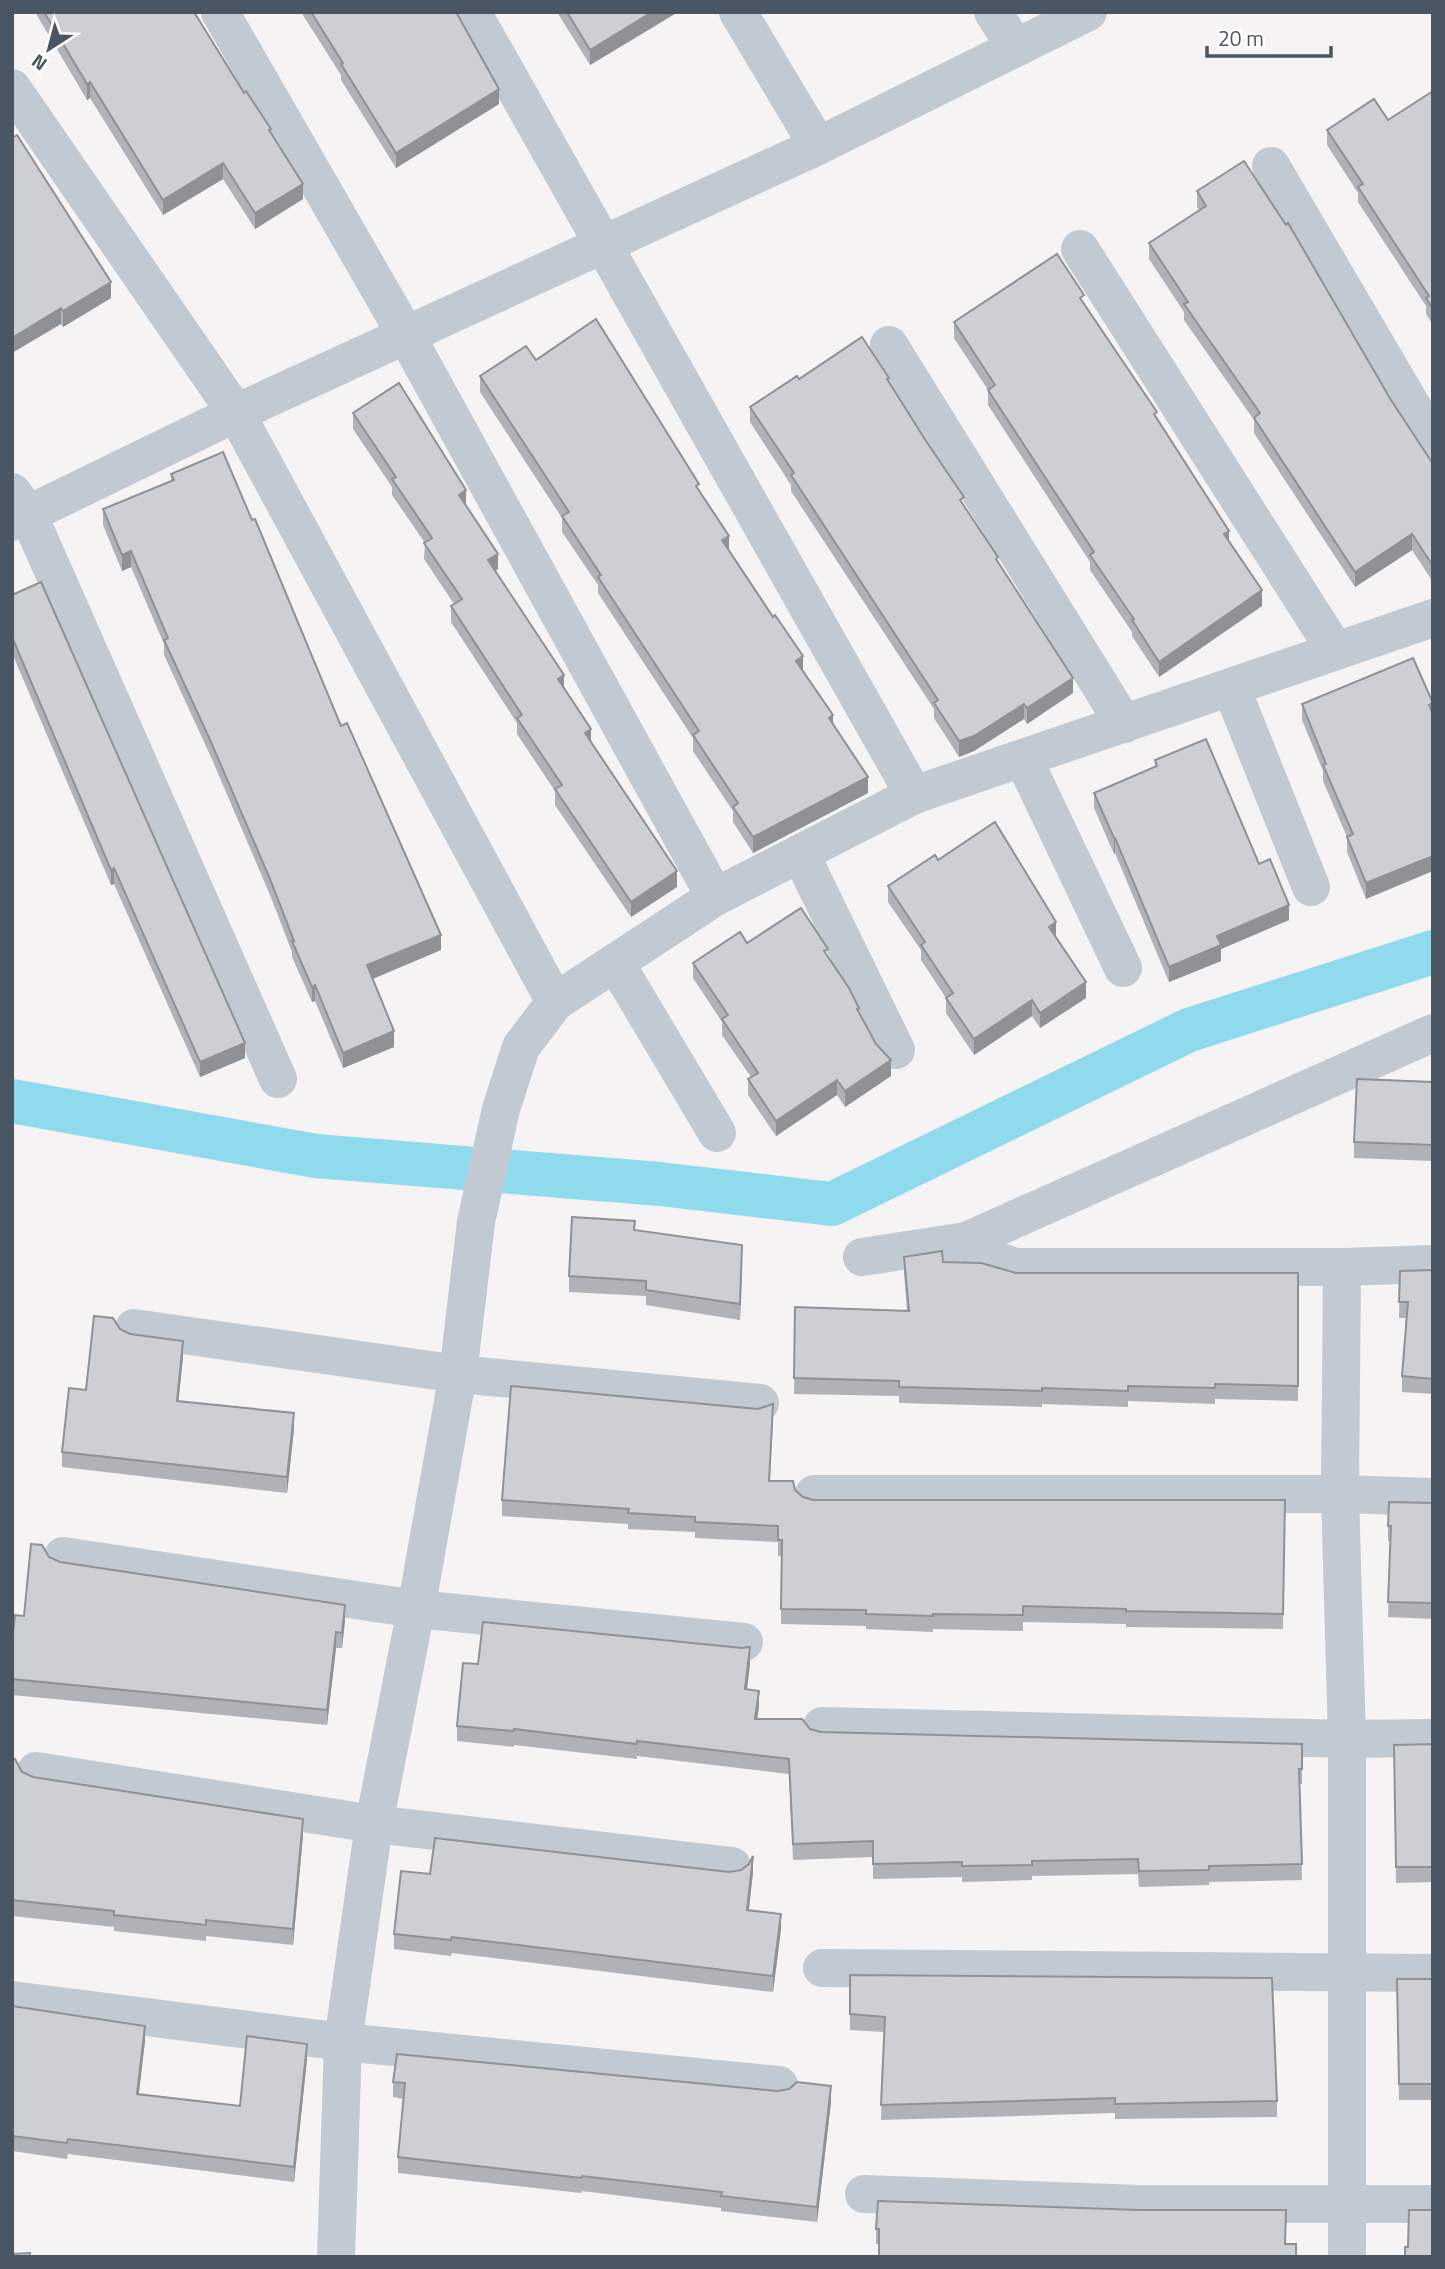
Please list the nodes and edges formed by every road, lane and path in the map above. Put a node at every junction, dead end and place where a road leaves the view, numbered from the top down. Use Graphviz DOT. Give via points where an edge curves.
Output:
graph roads {
  1 [pos="220,12"];
  2 [pos="472,12"];
  3 [pos="738,12"];
  4 [pos="993,12"];
  5 [pos="1088,12"];
  6 [pos="1016,48"];
  7 [pos="12,88"];
  8 [pos="818,146"];
  9 [pos="1271,166"];
  10 [pos="605,244"];
  11 [pos="1080,249"];
  12 [pos="406,335"];
  13 [pos="889,345"];
  14 [pos="236,413"];
  15 [pos="1433,442"];
  16 [pos="18,510"];
  17 [pos="1433,618"];
  18 [pos="1335,650"];
  19 [pos="1231,687"];
  20 [pos="1124,724"];
  21 [pos="1023,758"];
  22 [pos="914,794"];
  23 [pos="800,853"];
  24 [pos="1311,887"];
  25 [pos="715,897"];
  26 [pos="615,962"];
  27 [pos="1123,968"];
  28 [pos="555,1002"];
  29 [pos="1433,1032"];
  30 [pos="896,1050"];
  31 [pos="278,1079"];
  32 [pos="717,1133"];
  33 [pos="966,1241"];
  34 [pos="862,1257"];
  35 [pos="1433,1264"];
  36 [pos="1342,1267"];
  37 [pos="134,1328"];
  38 [pos="458,1374"];
  39 [pos="760,1403"];
  40 [pos="814,1494"];
  41 [pos="1340,1494"];
  42 [pos="1433,1497"];
  43 [pos="63,1556"];
  44 [pos="416,1609"];
  45 [pos="744,1642"];
  46 [pos="821,1726"];
  47 [pos="1433,1738"];
  48 [pos="1348,1739"];
  49 [pos="36,1771"];
  50 [pos="374,1824"];
  51 [pos="732,1866"];
  52 [pos="822,1968"];
  53 [pos="1433,1973"];
  54 [pos="1347,1974"];
  55 [pos="12,2000"];
  56 [pos="342,2042"];
  57 [pos="779,2085"];
  58 [pos="864,2194"];
  59 [pos="1433,2204"];
  60 [pos="1346,2205"];
  61 [pos="336,2257"];
  62 [pos="1347,2257"];
  1 -- 12 [label="street"];
  2 -- 10 [label="street"];
  3 -- 8 [label="street"];
  4 -- 6 [label="street"];
  5 -- 6 [label="street"];
  6 -- 8 [label="street"];
  7 -- 14 [label="street"];
  8 -- 10 [label="street"];
  9 -- 15 [label="street"];
  10 -- 12 [label="street"];
  10 -- 22 [label="street"];
  11 -- 18 [label="street"];
  12 -- 14 [label="street"];
  12 -- 25 [label="street"];
  13 -- 20 [label="street"];
  14 -- 16 [label="street"];
  14 -- 28 [label="street"];
  16 -- 31 [label="street"];
  17 -- 18 [label="street"];
  18 -- 19 [label="street"];
  19 -- 20 [label="street"];
  19 -- 24 [label="street"];
  20 -- 21 [label="street"];
  21 -- 22 [label="street"];
  21 -- 27 [label="street"];
  22 -- 23 [label="street"];
  23 -- 25 [label="street"];
  23 -- 30 [label="street"];
  25 -- 26 [label="street"];
  26 -- 28 [label="street"];
  26 -- 32 [label="street"];
  28 -- 38 [label="street" via="521,1047 501,1109 476,1222"];
  29 -- 33 [label="street"];
  33 -- 34 [label="street"];
  33 -- 36 [label="street" via="989,1258 1016,1267"];
  35 -- 36 [label="street"];
  36 -- 41 [label="street"];
  37 -- 38 [label="street"];
  38 -- 39 [label="street"];
  38 -- 44 [label="street"];
  40 -- 41 [label="street"];
  41 -- 42 [label="street"];
  41 -- 48 [label="street"];
  43 -- 44 [label="street"];
  44 -- 45 [label="street"];
  44 -- 50 [label="street"];
  46 -- 48 [label="street"];
  47 -- 48 [label="street"];
  48 -- 54 [label="street"];
  49 -- 50 [label="street"];
  50 -- 51 [label="street"];
  50 -- 56 [label="street"];
  52 -- 54 [label="street"];
  53 -- 54 [label="street"];
  54 -- 60 [label="street"];
  55 -- 56 [label="street"];
  56 -- 57 [label="street"];
  56 -- 61 [label="street"];
  58 -- 60 [label="street" via="1139,2204"];
  59 -- 60 [label="street"];
  60 -- 62 [label="street"];
}
